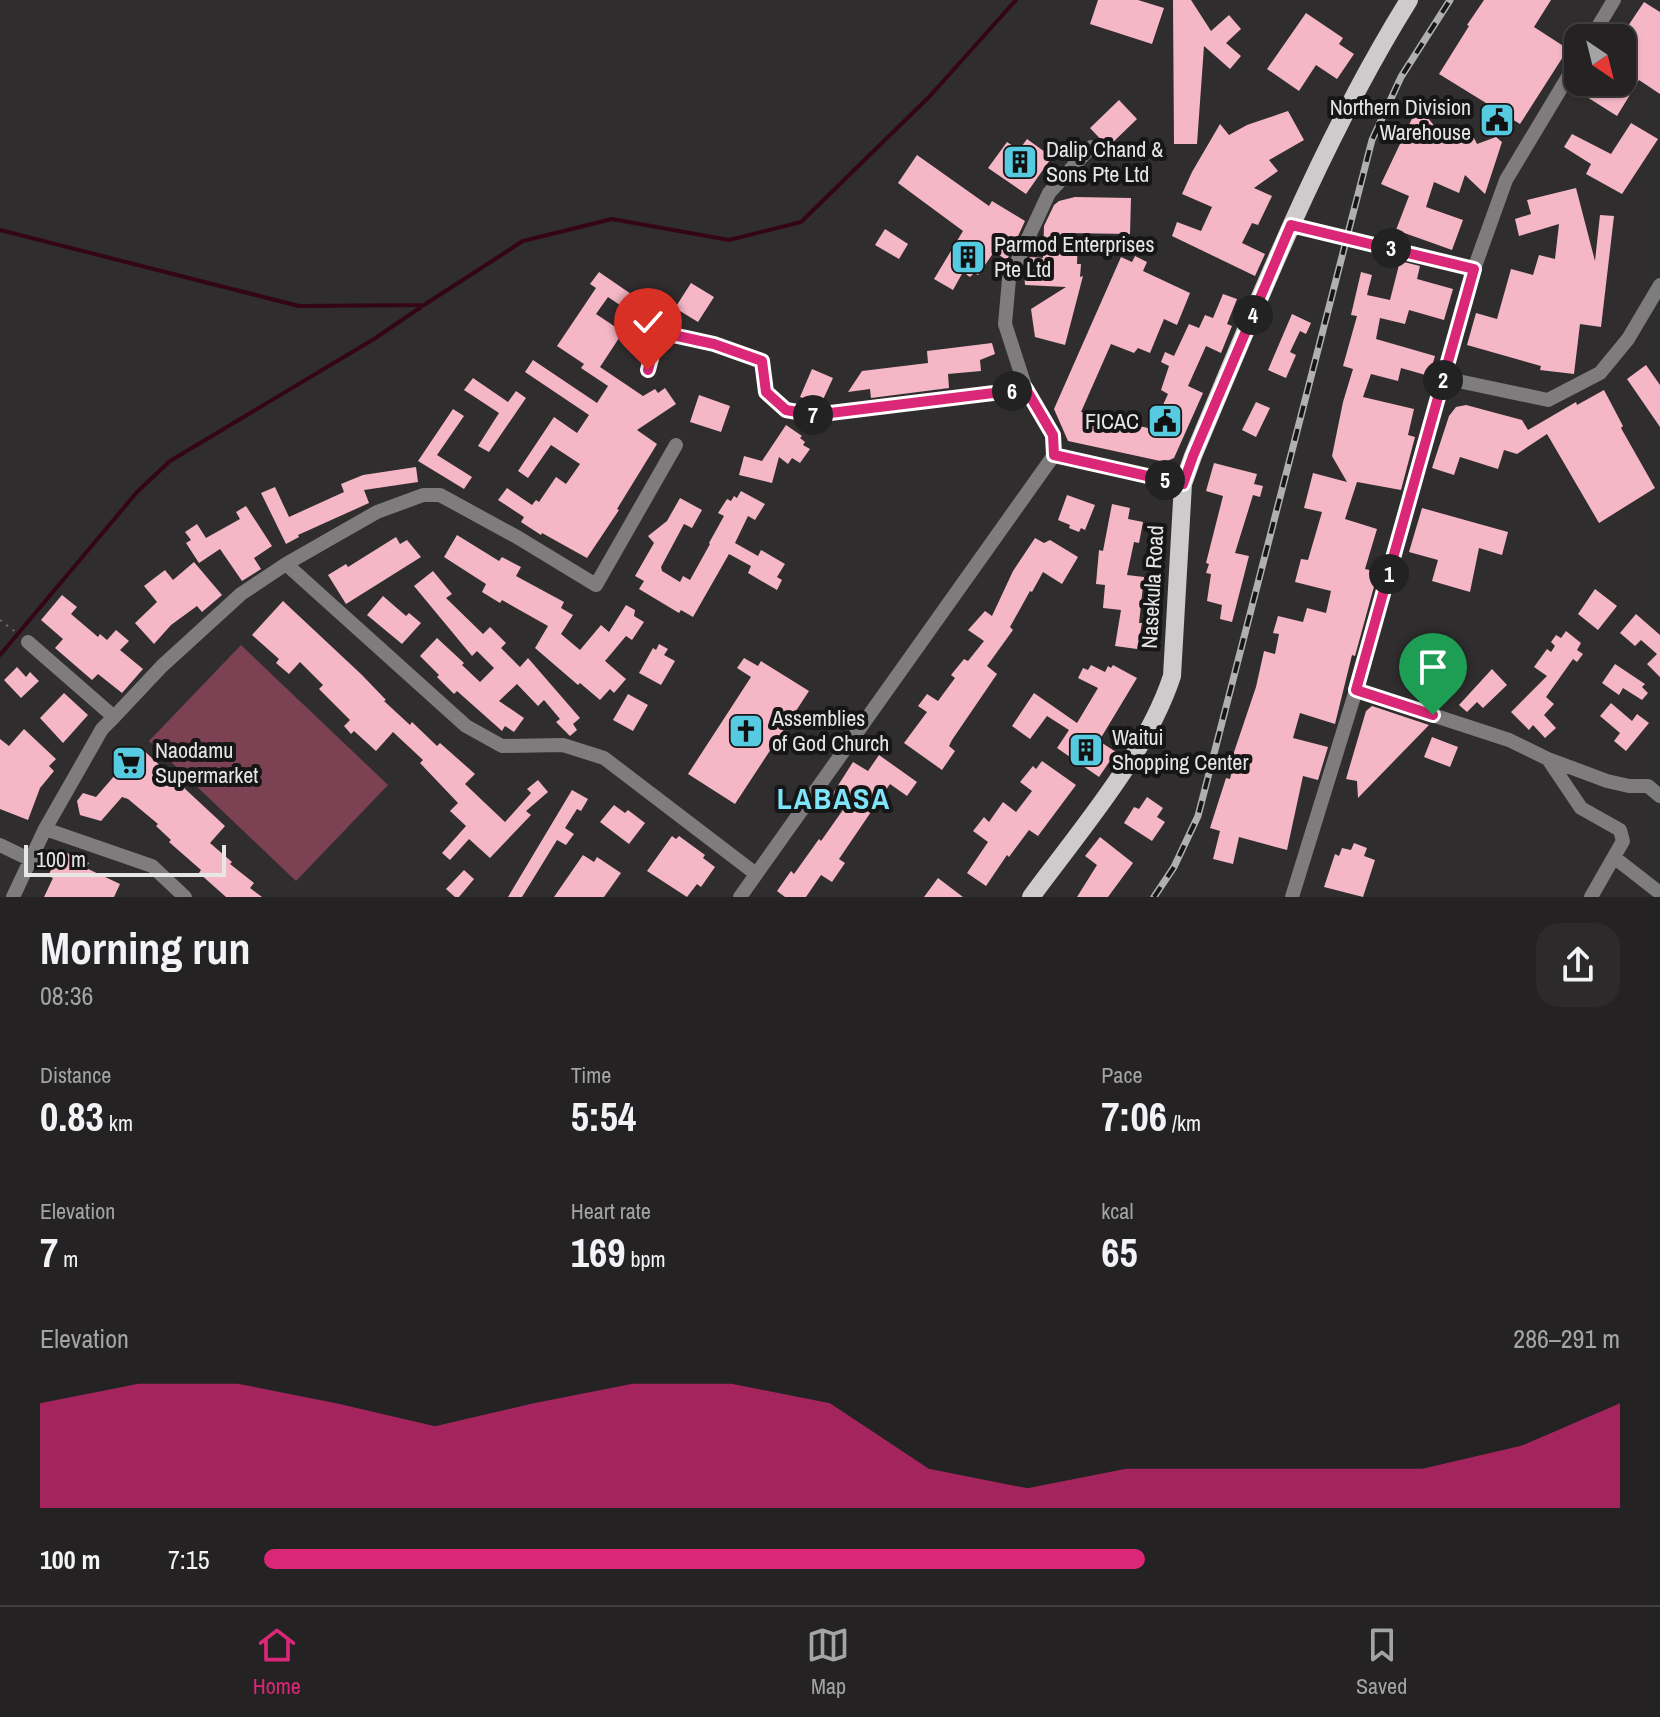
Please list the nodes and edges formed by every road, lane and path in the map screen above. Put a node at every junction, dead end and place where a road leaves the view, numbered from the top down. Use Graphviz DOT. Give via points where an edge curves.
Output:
graph roads {
  1 [pos="1409,0"];
  2 [pos="1614,0"];
  3 [pos="1599,24"];
  4 [pos="1564,83"];
  5 [pos="1091,147"];
  6 [pos="1291,225"];
  7 [pos="1474,269"];
  8 [pos="1660,285"];
  9 [pos="648,370"];
  10 [pos="1444,378"];
  11 [pos="1026,389"];
  12 [pos="676,445"];
  13 [pos="1054,455"];
  14 [pos="1183,484"];
  15 [pos="286,564"];
  16 [pos="0,620"];
  17 [pos="10,628"];
  18 [pos="28,642"];
  19 [pos="1356,690"];
  20 [pos="114,717"];
  21 [pos="1548,759"];
  22 [pos="1660,796"];
  23 [pos="45,829"];
  24 [pos="0,845"];
  25 [pos="1615,858"];
  26 [pos="31,860"];
  27 [pos="756,874"];
  28 [pos="1660,893"];
  29 [pos="13,897"];
  30 [pos="185,897"];
  31 [pos="740,897"];
  32 [pos="1031,897"];
  33 [pos="1292,897"];
  34 [pos="1591,897"];
  1 -- 6 [label="main road, Nasekula Road" via="1376,52"];
  2 -- 3 [label="street"];
  4 -- 7 [label="street" via="1506,180"];
  5 -- 11 [label="street" via="1049,193 1009,279 1005,324"];
  6 -- 7 [label="street"];
  6 -- 14 [label="main road, Nasekula Road"];
  7 -- 10 [label="street"];
  8 -- 10 [label="street" via="1600,373 1548,400"];
  9 -- 11 [label="street" via="653,351 641,328 762,361 766,392 786,410 814,415"];
  10 -- 19 [label="street"];
  11 -- 13 [label="street" via="1053,435"];
  12 -- 15 [label="street" via="596,585 440,495 423,495 377,512"];
  13 -- 14 [label="street"];
  13 -- 27 [label="street"];
  14 -- 32 [label="main road, Nasekula Road" via="1172,676 1163,703 1138,749"];
  15 -- 20 [label="street" via="241,594"];
  15 -- 27 [label="street" via="466,726 502,746 563,745 604,758"];
  16 -- 17 [label="path"];
  18 -- 20 [label="street"];
  19 -- 21 [label="street" via="1509,740"];
  19 -- 33 [label="street"];
  20 -- 23 [label="street"];
  21 -- 22 [label="street" via="1607,781 1648,786"];
  21 -- 25 [label="street" via="1581,808 1620,830 1623,841"];
  23 -- 26 [label="street"];
  23 -- 30 [label="street" via="152,866"];
  24 -- 26 [label="street"];
  25 -- 28 [label="street"];
  25 -- 34 [label="street"];
  26 -- 29 [label="street"];
  27 -- 31 [label="street"];
}
